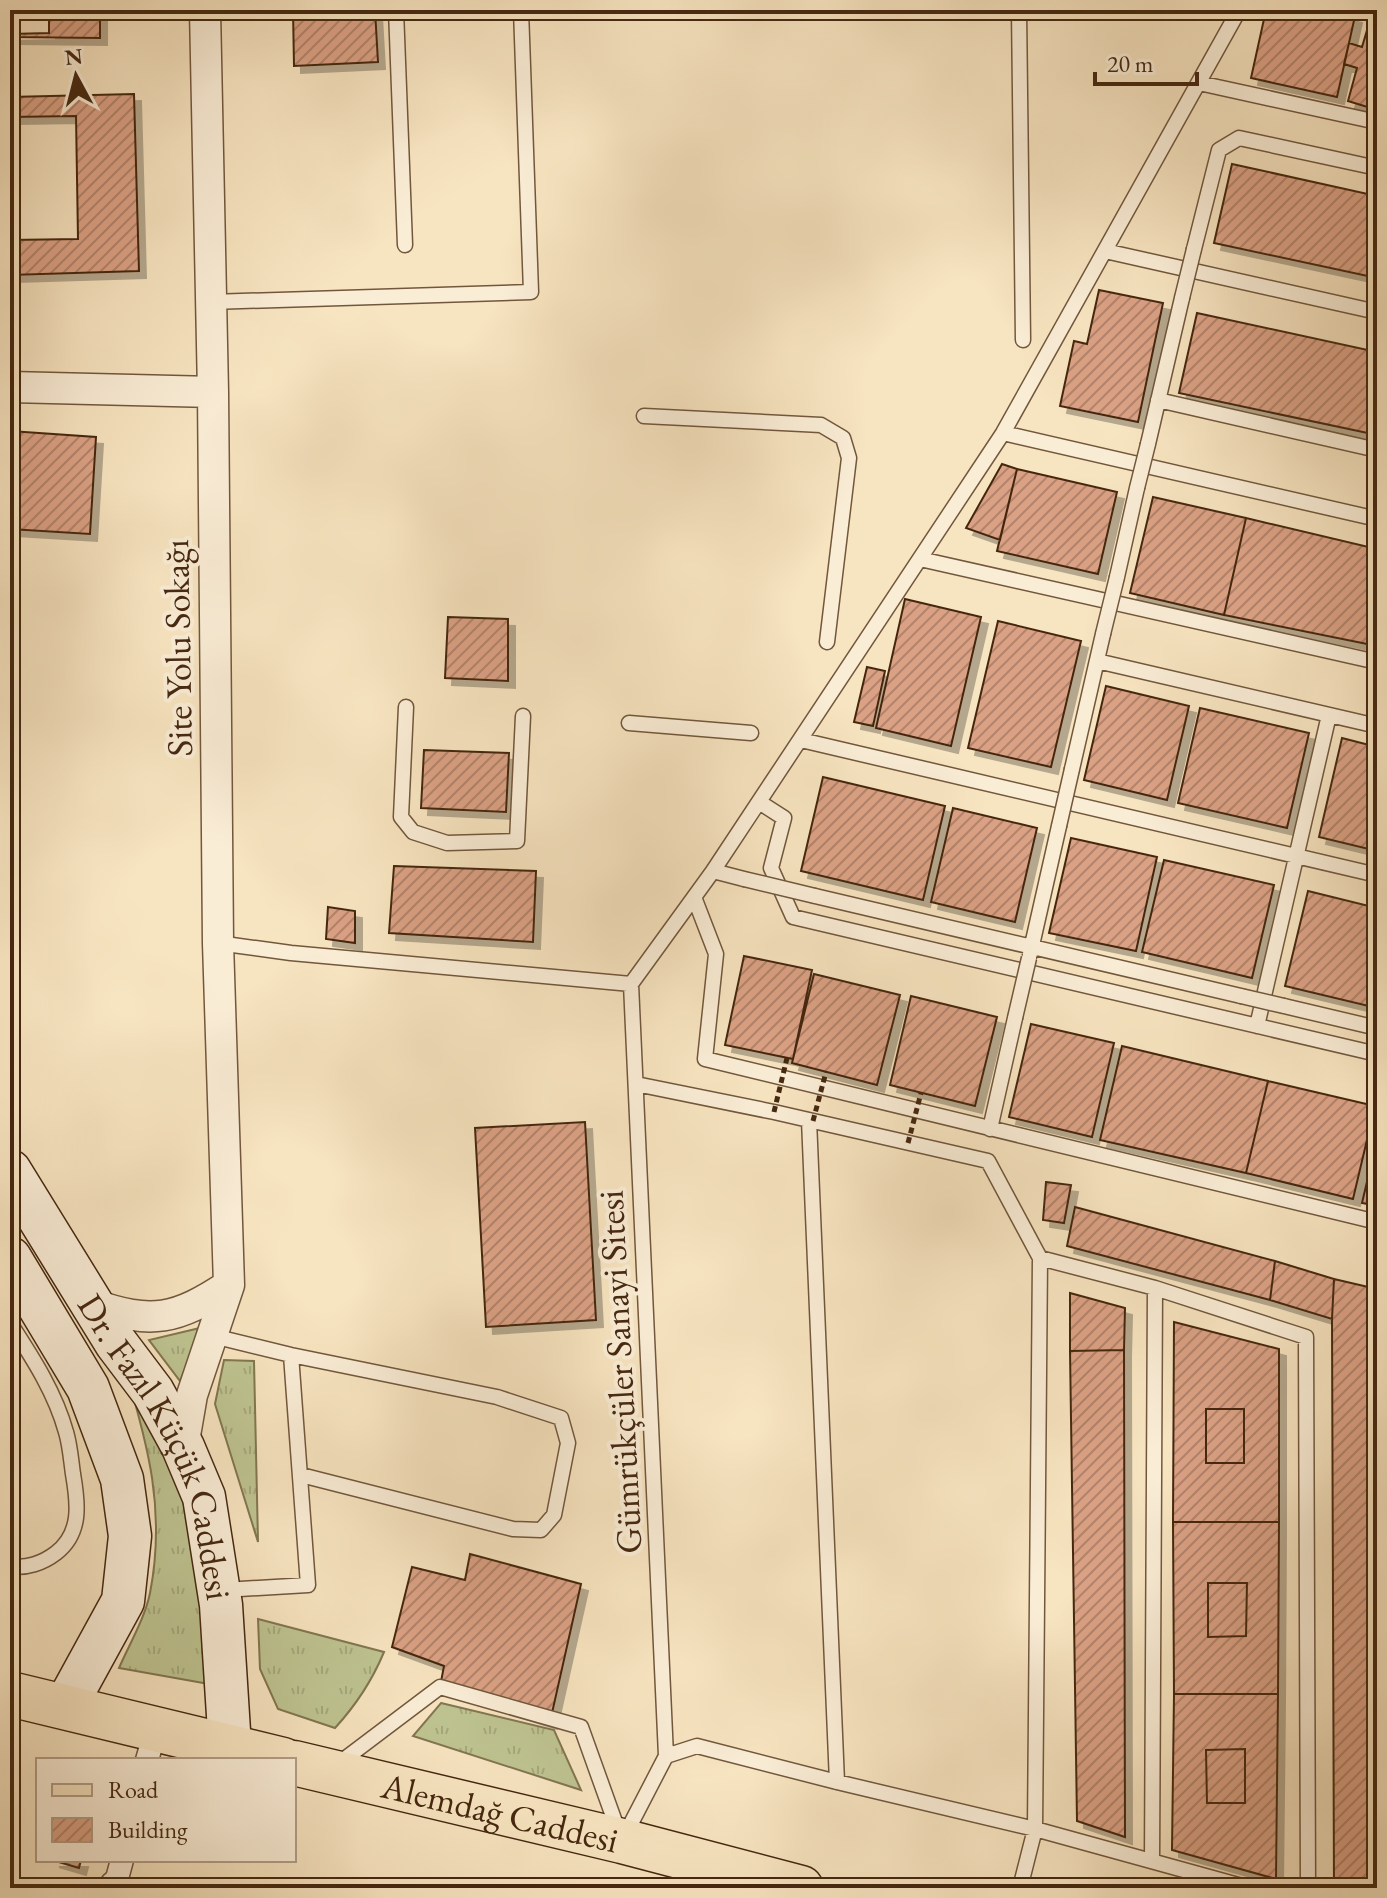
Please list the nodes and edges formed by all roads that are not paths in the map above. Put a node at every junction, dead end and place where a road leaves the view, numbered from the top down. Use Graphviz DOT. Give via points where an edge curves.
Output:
graph roads {
  1 [pos="205,10"];
  2 [pos="396,10"];
  3 [pos="521,10"];
  4 [pos="1019,10"];
  5 [pos="1239,10"];
  6 [pos="1199,83"];
  7 [pos="1377,122"];
  8 [pos="1377,168"];
  9 [pos="405,245"];
  10 [pos="1105,251"];
  11 [pos="211,302"];
  12 [pos="1377,312"];
  13 [pos="1023,340"];
  14 [pos="10,387"];
  15 [pos="213,392"];
  16 [pos="1158,400"];
  17 [pos="644,416"];
  18 [pos="1003,433"];
  19 [pos="1377,450"];
  20 [pos="1377,519"];
  21 [pos="920,559"];
  22 [pos="827,642"];
  23 [pos="1097,661"];
  24 [pos="1377,662"];
  25 [pos="406,707"];
  26 [pos="1329,715"];
  27 [pos="523,716"];
  28 [pos="629,723"];
  29 [pos="1377,726"];
  30 [pos="751,733"];
  31 [pos="801,740"];
  32 [pos="759,802"];
  33 [pos="1296,856"];
  34 [pos="713,871"];
  35 [pos="1377,875"];
  36 [pos="694,897"];
  37 [pos="218,943"];
  38 [pos="1030,952"];
  39 [pos="631,984"];
  40 [pos="1257,1026"];
  41 [pos="1377,1028"];
  42 [pos="1377,1054"];
  43 [pos="636,1084"];
  44 [pos="811,1120"];
  45 [pos="990,1129"];
  46 [pos="10,1171"];
  47 [pos="1377,1222"];
  48 [pos="10,1258"];
  49 [pos="1040,1258"];
  50 [pos="229,1285"];
  51 [pos="1155,1288"];
  52 [pos="92,1304"];
  53 [pos="10,1323"];
  54 [pos="213,1336"];
  55 [pos="291,1355"];
  56 [pos="183,1447"];
  57 [pos="301,1475"];
  58 [pos="10,1566"];
  59 [pos="219,1590"];
  60 [pos="10,1694"];
  61 [pos="65,1707"];
  62 [pos="10,1721"];
  63 [pos="230,1747"];
  64 [pos="158,1750"];
  65 [pos="666,1756"];
  66 [pos="275,1758"];
  67 [pos="306,1769"];
  68 [pos="837,1782"];
  69 [pos="1035,1829"];
  70 [pos="622,1841"];
  71 [pos="1152,1861"];
  72 [pos="801,1888"];
  73 [pos="1020,1888"];
  74 [pos="1249,1888"];
  75 [pos="1308,1888"];
  1 -- 11 [label="street, Site Yolu Sokağı"];
  2 -- 9 [label="lane"];
  3 -- 11 [label="lane" via="531,292"];
  4 -- 13 [label="lane"];
  5 -- 6 [label="lane"];
  6 -- 7 [label="lane"];
  6 -- 10 [label="lane"];
  8 -- 16 [label="lane, bridge" via="1239,138 1219,150"];
  10 -- 12 [label="lane"];
  10 -- 18 [label="lane"];
  11 -- 15 [label="street, Site Yolu Sokağı"];
  14 -- 15 [label="street"];
  15 -- 37 [label="street, Site Yolu Sokağı"];
  16 -- 19 [label="lane"];
  16 -- 23 [label="lane, bridge"];
  17 -- 22 [label="lane" via="821,425 843,438 849,458"];
  18 -- 20 [label="lane"];
  18 -- 21 [label="lane"];
  21 -- 24 [label="lane"];
  21 -- 31 [label="lane"];
  23 -- 26 [label="lane"];
  23 -- 38 [label="lane, bridge"];
  25 -- 27 [label="lane" via="401,817 413,832 447,843 517,841"];
  26 -- 29 [label="lane"];
  26 -- 33 [label="lane"];
  28 -- 30 [label="lane"];
  31 -- 32 [label="lane"];
  31 -- 33 [label="lane"];
  32 -- 34 [label="lane"];
  32 -- 40 [label="lane" via="784,818 771,868 793,917"];
  33 -- 35 [label="lane"];
  33 -- 40 [label="lane"];
  34 -- 36 [label="lane"];
  34 -- 38 [label="lane, bridge"];
  36 -- 39 [label="lane"];
  36 -- 45 [label="lane" via="716,954 705,1059"];
  37 -- 39 [label="lane"];
  37 -- 50 [label="street, Site Yolu Sokağı"];
  38 -- 41 [label="lane, bridge"];
  38 -- 45 [label="lane, bridge"];
  39 -- 43 [label="lane, Gümrükçüler Sanayi Sitesi"];
  40 -- 42 [label="lane"];
  43 -- 44 [label="lane"];
  43 -- 65 [label="lane, Gümrükçüler Sanayi Sitesi"];
  44 -- 49 [label="lane" via="988,1161"];
  44 -- 68 [label="lane"];
  45 -- 47 [label="lane"];
  46 -- 52 [label="main road, Dr. Fazıl Küçük Caddesi"];
  48 -- 61 [label="main road, Dr. Fazıl Küçük Caddesi" via="88,1388 122,1479 130,1536 123,1601"];
  49 -- 51 [label="lane"];
  49 -- 69 [label="lane"];
  50 -- 52 [label="street" via="167,1316 125,1315"];
  50 -- 54 [label="street, Site Yolu Sokağı"];
  51 -- 71 [label="lane"];
  51 -- 75 [label="lane" via="1306,1337"];
  52 -- 56 [label="main road, Dr. Fazıl Küçük Caddesi" via="153,1392"];
  53 -- 58 [label="lane" via="41,1372 66,1432 78,1509 76,1525 59,1551 32,1565"];
  54 -- 55 [label="lane"];
  54 -- 56 [label="street, Site Yolu Sokağı" via="192,1395"];
  55 -- 57 [label="lane"];
  55 -- 57 [label="lane" via="497,1397 561,1418 568,1443 554,1515 541,1530 513,1529"];
  56 -- 59 [label="main road, Dr. Fazıl Küçük Caddesi" via="204,1497"];
  57 -- 59 [label="lane" via="308,1585"];
  59 -- 63 [label="main road, Dr. Fazıl Küçük Caddesi"];
  60 -- 61 [label="main road"];
  61 -- 64 [label="main road"];
  62 -- 64 [label="main road"];
  63 -- 64 [label="main road"];
  63 -- 66 [label="main road"];
  65 -- 68 [label="lane" via="697,1746"];
  65 -- 70 [label="lane"];
  67 -- 70 [label="main road, Alemdağ Caddesi"];
  67 -- 70 [label="lane" via="440,1687 581,1727"];
  68 -- 69 [label="lane"];
  69 -- 71 [label="lane"];
  69 -- 73 [label="lane"];
  70 -- 72 [label="main road, Alemdağ Caddesi"];
  71 -- 74 [label="lane"];
}
